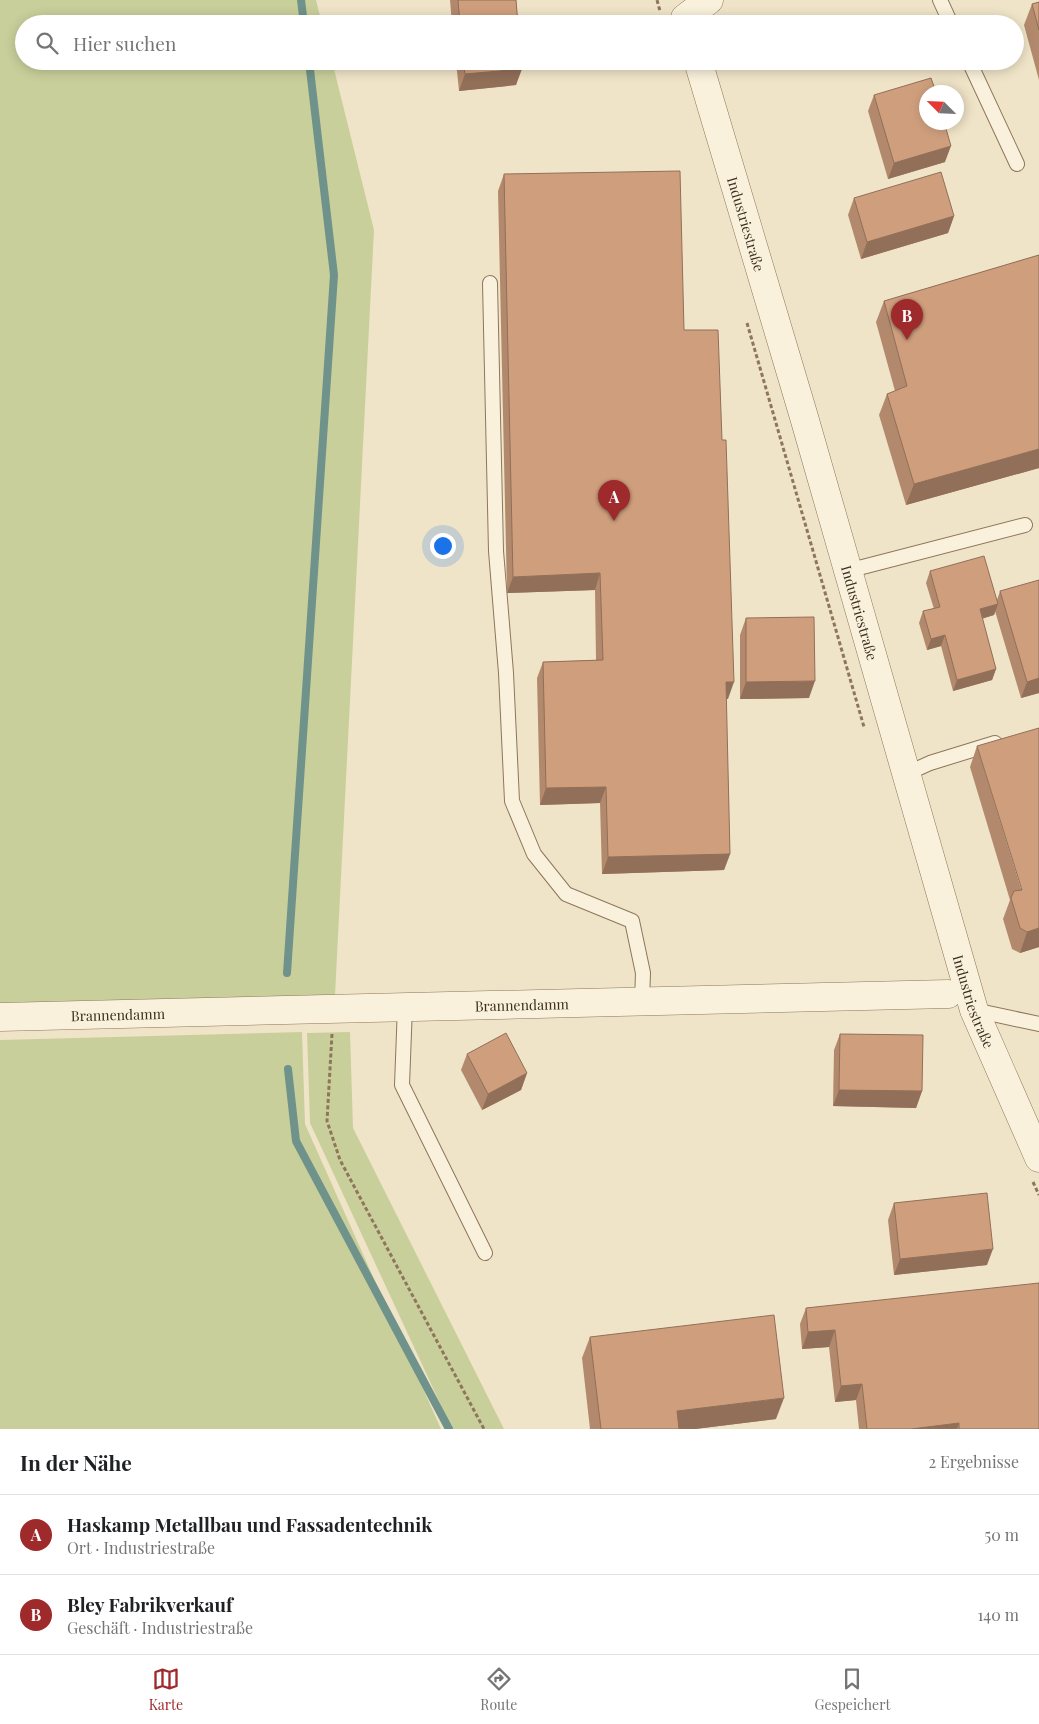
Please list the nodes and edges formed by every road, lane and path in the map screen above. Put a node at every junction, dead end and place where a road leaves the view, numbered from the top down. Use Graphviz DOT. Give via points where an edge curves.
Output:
graph roads {
  1 [pos="709,0"];
  2 [pos="940,0"];
  3 [pos="684,14"];
  4 [pos="947,15"];
  5 [pos="701,70"];
  6 [pos="973,70"];
  7 [pos="1017,164"];
  8 [pos="490,283"];
  9 [pos="1025,525"];
  10 [pos="847,571"];
  11 [pos="1012,737"];
  12 [pos="906,774"];
  13 [pos="948,994"];
  14 [pos="642,1001"];
  15 [pos="405,1006"];
  16 [pos="334,1008"];
  17 [pos="974,1010"];
  18 [pos="0,1017"];
  19 [pos="1039,1024"];
  20 [pos="1039,1158"];
  21 [pos="485,1253"];
  22 [pos="484,1429"];
  1 -- 3 [label="street"];
  2 -- 4 [label="lane"];
  5 -- 10 [label="street, Industriestraße"];
  6 -- 7 [label="lane"];
  8 -- 14 [label="lane" via="496,551 512,801 534,854 566,894 632,921 642,973"];
  9 -- 10 [label="lane"];
  10 -- 12 [label="street, Industriestraße"];
  11 -- 12 [label="lane"];
  12 -- 17 [label="street, Industriestraße"];
  13 -- 14 [label="street, Brannendamm"];
  13 -- 17 [label="lane, Brannendamm"];
  14 -- 15 [label="street, Brannendamm"];
  15 -- 16 [label="street, Brannendamm"];
  15 -- 21 [label="lane" via="402,1085"];
  16 -- 18 [label="street, Brannendamm"];
  16 -- 22 [label="path" via="327,1121 340,1160"];
  17 -- 19 [label="lane, Brannendamm"];
  17 -- 20 [label="street, Industriestraße"];
}
